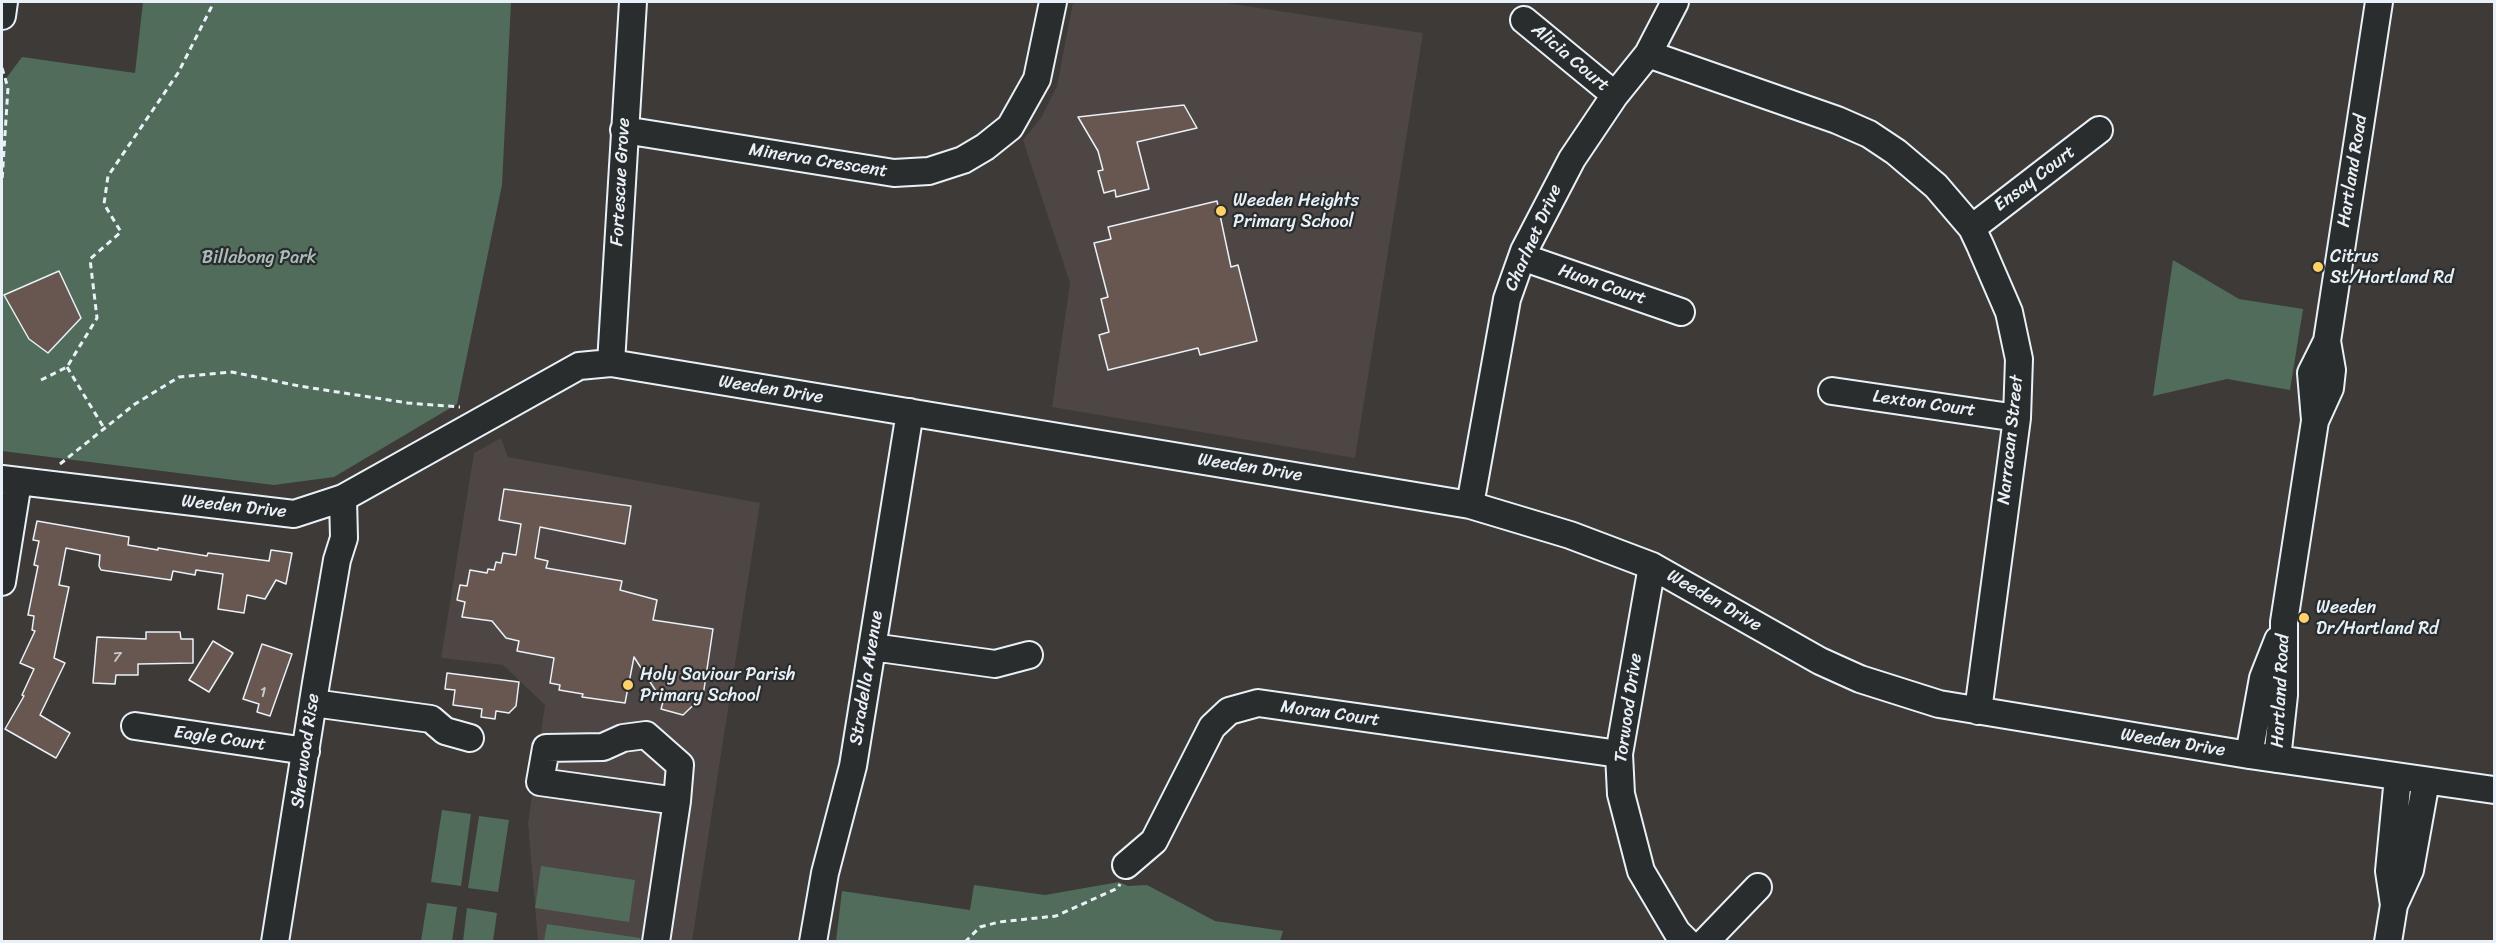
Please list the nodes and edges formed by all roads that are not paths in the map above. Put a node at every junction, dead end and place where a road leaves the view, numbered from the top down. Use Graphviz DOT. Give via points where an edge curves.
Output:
graph roads {
  1 [pos="4,2"];
  2 [pos="633,2"];
  3 [pos="1053,2"];
  4 [pos="1675,2"];
  5 [pos="2379,2"];
  6 [pos="2,16"];
  7 [pos="1524,20"];
  8 [pos="1648,54"];
  9 [pos="1615,95"];
  10 [pos="624,130"];
  11 [pos="2099,130"];
  12 [pos="1972,228"];
  13 [pos="1522,257"];
  14 [pos="1681,312"];
  15 [pos="611,363"];
  16 [pos="1832,391"];
  17 [pos="910,412"];
  18 [pos="2017,418"];
  19 [pos="10,480"];
  20 [pos="343,498"];
  21 [pos="1470,505"];
  22 [pos="314,510"];
  23 [pos="337,560"];
  24 [pos="1652,566"];
  25 [pos="2,582"];
  26 [pos="2284,622"];
  27 [pos="872,647"];
  28 [pos="1029,655"];
  29 [pos="313,703"];
  30 [pos="1978,711"];
  31 [pos="135,726"];
  32 [pos="470,738"];
  33 [pos="306,751"];
  34 [pos="1619,754"];
  35 [pos="2250,755"];
  36 [pos="2277,759"];
  37 [pos="2398,777"];
  38 [pos="2426,781"];
  39 [pos="2494,790"];
  40 [pos="677,801"];
  41 [pos="1126,865"];
  42 [pos="1758,887"];
  43 [pos="2394,905"];
  44 [pos="1675,938"];
  45 [pos="275,942"];
  46 [pos="656,942"];
  47 [pos="813,942"];
  48 [pos="1706,942"];
  49 [pos="2388,942"];
  1 -- 6 [label="street"];
  2 -- 10 [label="street, Fortescue Grove"];
  3 -- 10 [label="street, Minerva Crescent" via="1037,79 1010,127 970,156 929,171 894,173"];
  4 -- 8 [label="street, Charlnet Drive"];
  5 -- 26 [label="street, Hartland Road" via="2327,341 2332,369 2330,388 2315,421"];
  7 -- 9 [label="street, Alicia Court"];
  8 -- 9 [label="street, Charlnet Drive"];
  8 -- 12 [label="street, Narracan Street" via="1869,134 1936,186"];
  9 -- 13 [label="street, Charlnet Drive" via="1572,159"];
  10 -- 15 [label="street, Fortescue Grove"];
  11 -- 12 [label="street, Ensay Court"];
  12 -- 18 [label="street, Narracan Street" via="2009,312 2019,359"];
  13 -- 14 [label="street, Huon Court"];
  13 -- 21 [label="street, Charlnet Drive" via="1507,298"];
  15 -- 17 [label="street, Weeden Drive"];
  15 -- 20 [label="street, Weeden Drive" via="579,366"];
  16 -- 18 [label="street, Lexton Court"];
  17 -- 21 [label="street, Weeden Drive"];
  17 -- 27 [label="street, Stradella Avenue"];
  18 -- 30 [label="street, Narracan Street"];
  19 -- 22 [label="street, Weeden Drive" via="276,513"];
  19 -- 25 [label="street"];
  20 -- 22 [label="street, Weeden Drive"];
  20 -- 23 [label="street, Sherwood Rise" via="344,538"];
  21 -- 24 [label="street, Weeden Drive" via="1570,535"];
  22 -- 23 [label="street"];
  23 -- 29 [label="street, Sherwood Rise"];
  24 -- 30 [label="street, Weeden Drive" via="1778,638 1860,679 1939,704"];
  24 -- 34 [label="street, Torwood Drive"];
  26 -- 35 [label="street, Hartland Road" via="2263,678"];
  26 -- 36 [label="street, Hartland Road" via="2284,687"];
  27 -- 28 [label="street" via="994,664"];
  27 -- 47 [label="street, Stradella Avenue" via="853,766 825,873"];
  29 -- 32 [label="street" via="431,718 445,731"];
  29 -- 33 [label="street, Sherwood Rise"];
  30 -- 35 [label="street, Weeden Drive"];
  31 -- 33 [label="street, Eagle Court"];
  33 -- 45 [label="street, Sherwood Rise"];
  34 -- 41 [label="street, Moran Court" via="1258,704 1229,711 1212,727 1154,841"];
  34 -- 44 [label="street, Torwood Drive" via="1621,794 1641,871"];
  35 -- 36 [label="street, Weeden Drive"];
  36 -- 37 [label="street, Weeden Drive"];
  37 -- 38 [label="street, Weeden Drive"];
  37 -- 43 [label="street" via="2389,871"];
  38 -- 39 [label="street, Weeden Drive"];
  38 -- 43 [label="street" via="2410,870"];
  40 -- 40 [label="street" via="680,765 646,735 623,738 603,747 546,748 540,782"];
  40 -- 46 [label="street"];
  42 -- 48 [label="street"];
  43 -- 49 [label="street"];
}
